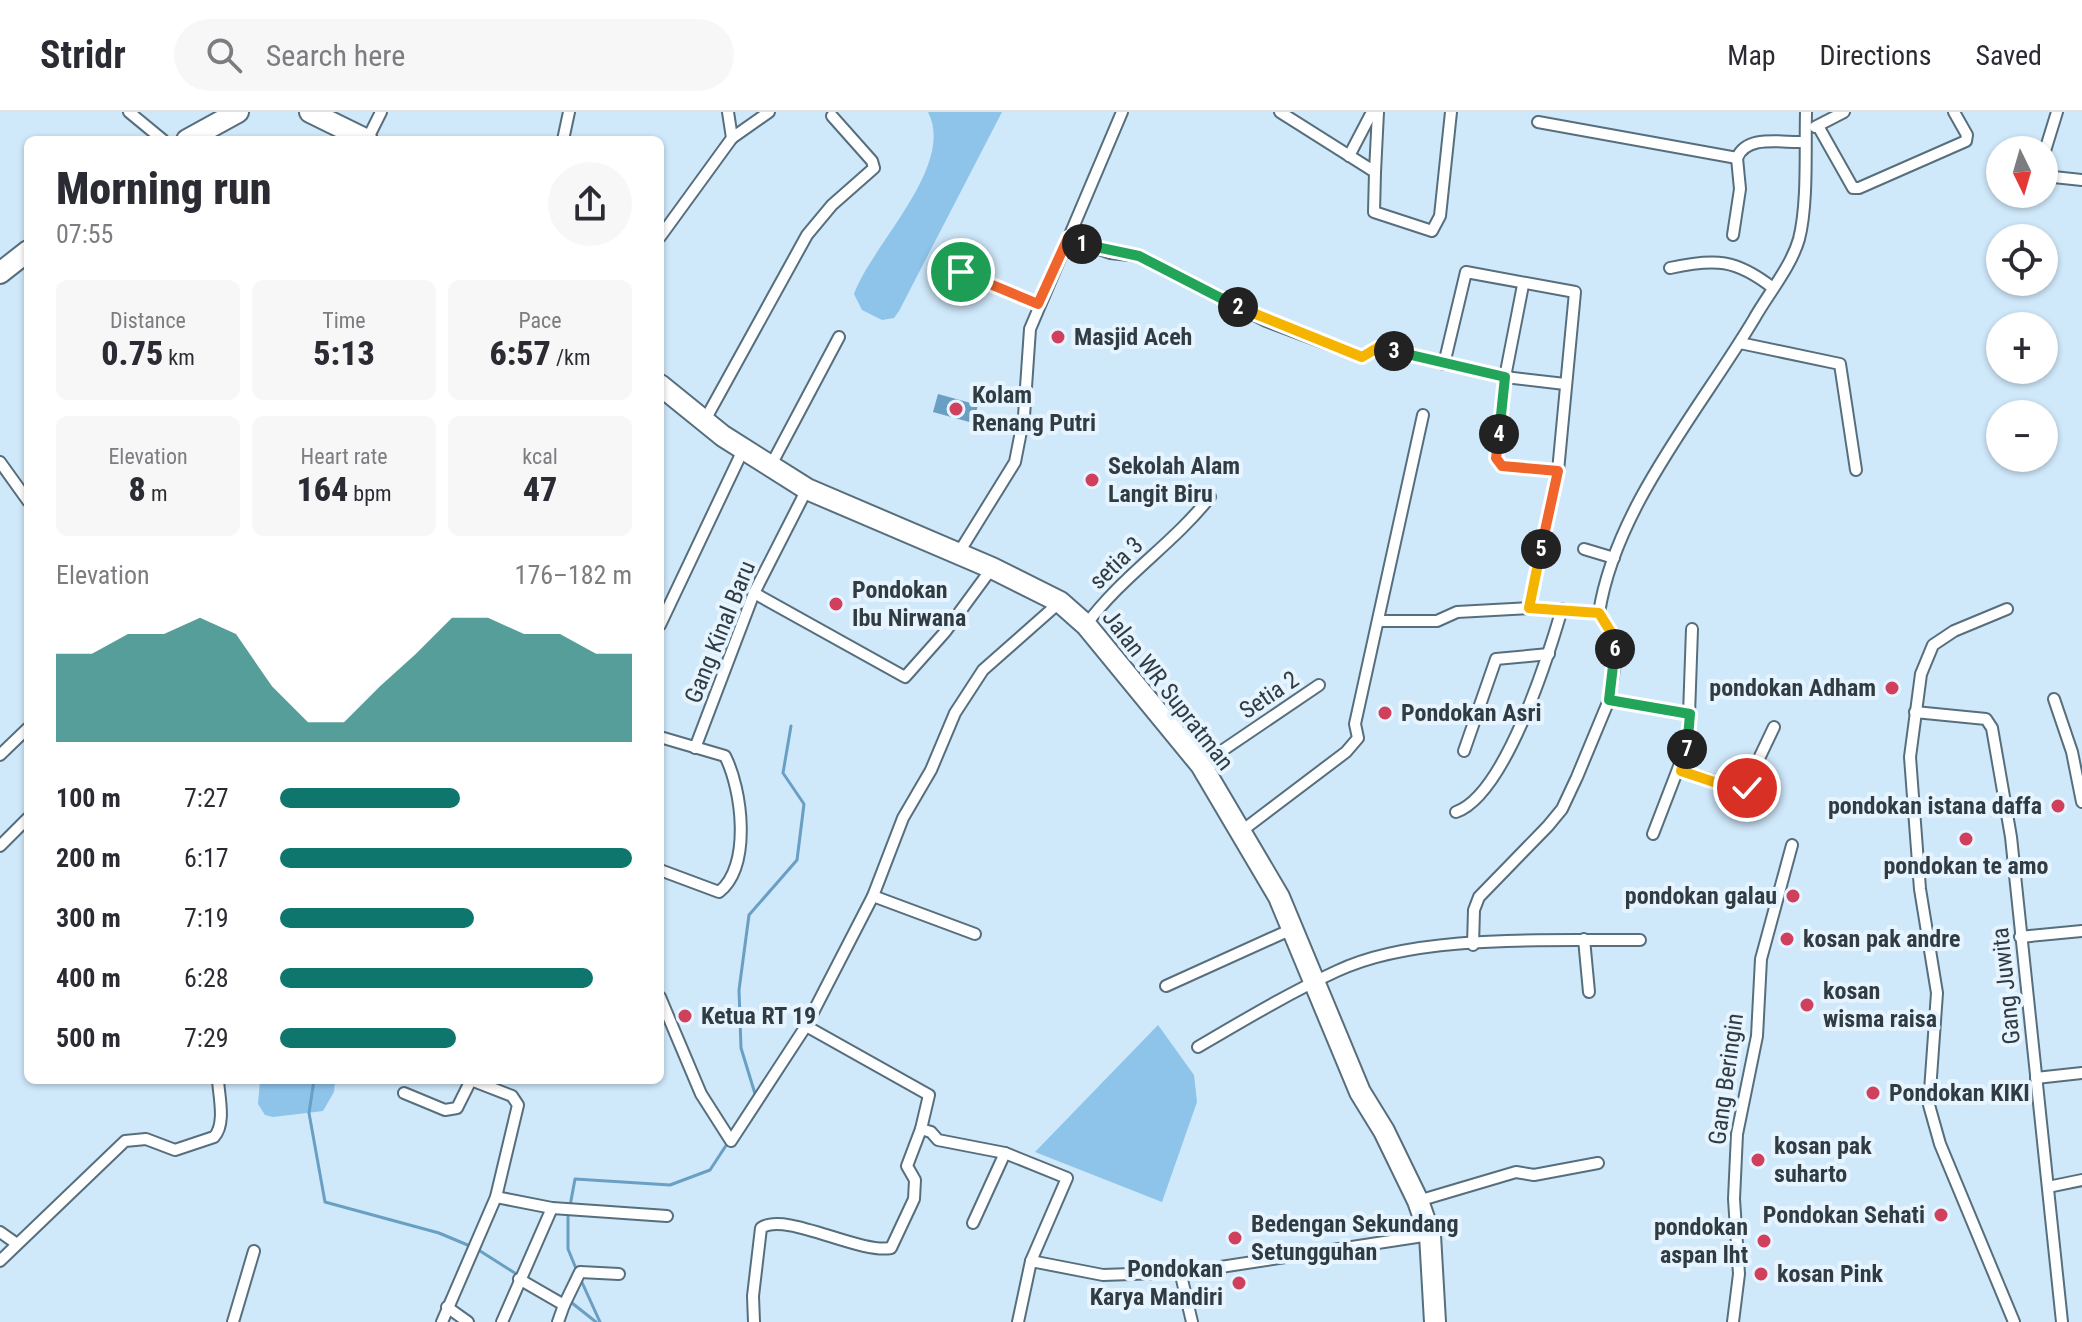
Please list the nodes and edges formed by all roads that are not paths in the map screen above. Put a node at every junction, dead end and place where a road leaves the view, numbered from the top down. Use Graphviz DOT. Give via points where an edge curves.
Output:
graph roads {
  1 [pos="129,112"];
  2 [pos="310,112"];
  3 [pos="381,112"];
  4 [pos="569,112"];
  5 [pos="728,112"];
  6 [pos="769,112"];
  7 [pos="1122,112"];
  8 [pos="1280,112"];
  9 [pos="1375,112"];
  10 [pos="1451,112"];
  11 [pos="1806,112"];
  12 [pos="1844,112"];
  13 [pos="1954,112"];
  14 [pos="2057,112"];
  15 [pos="230,114"];
  16 [pos="832,116"];
  17 [pos="1294,116"];
  18 [pos="1538,122"];
  19 [pos="1818,126"];
  20 [pos="1805,130"];
  21 [pos="158,136"];
  22 [pos="194,136"];
  23 [pos="359,136"];
  24 [pos="369,136"];
  25 [pos="564,136"];
  26 [pos="2050,136"];
  27 [pos="732,138"];
  28 [pos="1803,142"];
  29 [pos="1349,156"];
  30 [pos="1737,158"];
  31 [pos="1375,172"];
  32 [pos="2058,177"];
  33 [pos="2082,180"];
  34 [pos="664,232"];
  35 [pos="1733,235"];
  36 [pos="1068,238"];
  37 [pos="24,254"];
  38 [pos="1670,268"];
  39 [pos="961,272"];
  40 [pos="0,273"];
  41 [pos="1523,285"];
  42 [pos="1773,288"];
  43 [pos="1038,304"];
  44 [pos="839,337"];
  45 [pos="1740,343"];
  46 [pos="1440,363"];
  47 [pos="1505,377"];
  48 [pos="1565,384"];
  49 [pos="664,388"];
  50 [pos="1423,415"];
  51 [pos="705,420"];
  52 [pos="743,450"];
  53 [pos="0,462"];
  54 [pos="770,467"];
  55 [pos="1856,470"];
  56 [pos="1558,471"];
  57 [pos="807,489"];
  58 [pos="24,495"];
  59 [pos="1210,497"];
  60 [pos="1584,549"];
  61 [pos="957,556"];
  62 [pos="1614,558"];
  63 [pos="992,568"];
  64 [pos="754,593"];
  65 [pos="1060,602"];
  66 [pos="1529,608"];
  67 [pos="1562,609"];
  68 [pos="2007,609"];
  69 [pos="1599,613"];
  70 [pos="664,617"];
  71 [pos="1379,621"];
  72 [pos="1086,625"];
  73 [pos="1692,629"];
  74 [pos="1549,654"];
  75 [pos="1319,685"];
  76 [pos="2054,699"];
  77 [pos="1609,700"];
  78 [pos="1915,712"];
  79 [pos="1690,714"];
  80 [pos="1774,727"];
  81 [pos="24,732"];
  82 [pos="664,738"];
  83 [pos="695,748"];
  84 [pos="1464,751"];
  85 [pos="0,755"];
  86 [pos="1201,765"];
  87 [pos="1681,771"];
  88 [pos="2082,802"];
  89 [pos="1456,812"];
  90 [pos="24,822"];
  91 [pos="1239,833"];
  92 [pos="1653,834"];
  93 [pos="1792,845"];
  94 [pos="0,846"];
  95 [pos="664,871"];
  96 [pos="873,896"];
  97 [pos="1292,929"];
  98 [pos="2082,931"];
  99 [pos="975,934"];
  100 [pos="2020,937"];
  101 [pos="1584,939"];
  102 [pos="1640,940"];
  103 [pos="1473,945"];
  104 [pos="1315,983"];
  105 [pos="1166,986"];
  106 [pos="1589,992"];
  107 [pos="664,1006"];
  108 [pos="806,1026"];
  109 [pos="1198,1047"];
  110 [pos="2082,1073"];
  111 [pos="2036,1078"];
  112 [pos="218,1084"];
  113 [pos="469,1084"];
  114 [pos="481,1084"];
  115 [pos="404,1093"];
  116 [pos="921,1129"];
  117 [pos="1005,1153"];
  118 [pos="1598,1163"];
  119 [pos="2082,1180"];
  120 [pos="2048,1187"];
  121 [pos="496,1197"];
  122 [pos="1418,1201"];
  123 [pos="556,1208"];
  124 [pos="667,1216"];
  125 [pos="973,1223"];
  126 [pos="0,1232"];
  127 [pos="1430,1235"];
  128 [pos="17,1244"];
  129 [pos="254,1251"];
  130 [pos="0,1261"];
  131 [pos="1031,1261"];
  132 [pos="1180,1271"];
  133 [pos="619,1274"];
  134 [pos="521,1275"];
  135 [pos="566,1302"];
  136 [pos="447,1307"];
  137 [pos="233,1322"];
  138 [pos="442,1322"];
  139 [pos="468,1322"];
  140 [pos="502,1322"];
  141 [pos="558,1322"];
  142 [pos="754,1322"];
  143 [pos="1018,1322"];
  144 [pos="1192,1322"];
  145 [pos="1435,1322"];
  146 [pos="1733,1322"];
  147 [pos="2014,1322"];
  148 [pos="2062,1322"];
  1 -- 21 [label="street"];
  2 -- 23 [label="highway"];
  3 -- 24 [label="street"];
  4 -- 25 [label="street"];
  5 -- 27 [label="street"];
  6 -- 27 [label="street"];
  7 -- 36 [label="street"];
  8 -- 17 [label="street"];
  9 -- 29 [label="street"];
  9 -- 31 [label="street"];
  10 -- 31 [label="street" via="1440,216 1432,231 1374,212"];
  11 -- 20 [label="street"];
  12 -- 19 [label="street"];
  13 -- 19 [label="street" via="1966,141 1859,188 1853,188"];
  14 -- 26 [label="street"];
  15 -- 22 [label="highway"];
  16 -- 51 [label="street" via="874,168 807,235"];
  17 -- 29 [label="street"];
  18 -- 30 [label="street"];
  19 -- 20 [label="street"];
  20 -- 28 [label="street"];
  27 -- 34 [label="street"];
  28 -- 30 [label="street" via="1760,141"];
  28 -- 42 [label="street" via="1798,240"];
  29 -- 31 [label="street"];
  30 -- 35 [label="street" via="1740,189"];
  32 -- 33 [label="street"];
  36 -- 43 [label="street"];
  36 -- 46 [label="street" via="1110,253 1139,256 1266,321 1362,357 1377,348"];
  37 -- 40 [label="highway"];
  38 -- 42 [label="street" via="1726,261"];
  39 -- 43 [label="street"];
  41 -- 46 [label="street" via="1463,274"];
  41 -- 47 [label="street"];
  41 -- 48 [label="street" via="1575,292"];
  42 -- 45 [label="street"];
  43 -- 61 [label="street" via="1030,329 1015,462"];
  44 -- 54 [label="street"];
  45 -- 55 [label="street" via="1840,364"];
  45 -- 62 [label="street" via="1652,481"];
  46 -- 47 [label="street"];
  47 -- 48 [label="street"];
  47 -- 56 [label="street" via="1496,458 1502,466"];
  48 -- 56 [label="street"];
  49 -- 51 [label="highway, Jalan WR Supratman"];
  50 -- 71 [label="street"];
  51 -- 52 [label="highway, Jalan WR Supratman"];
  52 -- 54 [label="highway, Jalan WR Supratman"];
  52 -- 70 [label="street"];
  53 -- 58 [label="street"];
  54 -- 57 [label="highway, Jalan WR Supratman"];
  56 -- 66 [label="street"];
  57 -- 61 [label="highway, Jalan WR Supratman"];
  57 -- 64 [label="street, Gang Kinal Baru"];
  59 -- 72 [label="street, setia 3"];
  60 -- 62 [label="street"];
  61 -- 63 [label="highway, Jalan WR Supratman"];
  62 -- 69 [label="street"];
  63 -- 64 [label="street" via="905,677"];
  63 -- 65 [label="highway, Jalan WR Supratman"];
  64 -- 83 [label="street, Gang Kinal Baru"];
  65 -- 72 [label="highway, Jalan WR Supratman"];
  65 -- 96 [label="street" via="983,670 955,713 903,818"];
  66 -- 67 [label="street"];
  66 -- 71 [label="street" via="1457,612 1437,621"];
  67 -- 69 [label="street"];
  67 -- 74 [label="street"];
  68 -- 78 [label="street" via="1933,645 1921,674"];
  69 -- 77 [label="street" via="1614,637"];
  71 -- 91 [label="street" via="1355,724 1358,738"];
  72 -- 86 [label="highway, Jalan WR Supratman"];
  73 -- 79 [label="street"];
  74 -- 84 [label="street" via="1496,659"];
  74 -- 89 [label="street" via="1516,737 1489,783"];
  75 -- 86 [label="street, Setia 2"];
  76 -- 88 [label="street"];
  77 -- 79 [label="street"];
  77 -- 103 [label="street" via="1562,809 1479,897"];
  78 -- 100 [label="street, Gang Juwita" via="1990,723 2007,812"];
  78 -- 147 [label="street" via="1910,757 1920,889 1937,993 1929,1105"];
  79 -- 87 [label="street"];
  80 -- 87 [label="street" via="1744,790"];
  81 -- 85 [label="street"];
  82 -- 83 [label="street"];
  83 -- 95 [label="street" via="722,753 728,760 741,819 738,859 719,892"];
  86 -- 91 [label="highway, Jalan WR Supratman"];
  87 -- 92 [label="street"];
  90 -- 94 [label="street"];
  91 -- 97 [label="highway, Jalan WR Supratman" via="1279,897"];
  93 -- 146 [label="street, Gang Beringin" via="1761,959 1757,1036 1737,1134 1739,1274"];
  96 -- 99 [label="street"];
  96 -- 108 [label="street"];
  97 -- 104 [label="highway, Jalan WR Supratman"];
  97 -- 105 [label="street"];
  98 -- 100 [label="street"];
  100 -- 111 [label="street, Gang Juwita"];
  101 -- 102 [label="street"];
  101 -- 103 [label="street"];
  101 -- 106 [label="street"];
  103 -- 104 [label="street" via="1390,954"];
  104 -- 109 [label="street"];
  104 -- 122 [label="highway, Jalan WR Supratman" via="1360,1092"];
  107 -- 108 [label="street" via="701,1094 729,1140"];
  108 -- 116 [label="street" via="929,1095"];
  110 -- 111 [label="street"];
  111 -- 120 [label="street, Gang Juwita"];
  112 -- 128 [label="street" via="219,1133 214,1137 175,1150 146,1139 125,1141"];
  113 -- 115 [label="street" via="457,1108 445,1110"];
  114 -- 121 [label="street" via="512,1096 518,1105"];
  116 -- 117 [label="street" via="949,1144"];
  116 -- 142 [label="street" via="907,1166 915,1180 914,1199 891,1248 780,1223 761,1228"];
  117 -- 125 [label="street"];
  117 -- 131 [label="street" via="1067,1178"];
  118 -- 122 [label="street" via="1534,1175 1516,1172"];
  119 -- 120 [label="street"];
  120 -- 148 [label="street, Gang Juwita"];
  121 -- 123 [label="street"];
  121 -- 136 [label="street"];
  122 -- 127 [label="highway, Jalan WR Supratman"];
  123 -- 124 [label="street"];
  123 -- 134 [label="street"];
  126 -- 128 [label="street"];
  127 -- 132 [label="street"];
  127 -- 145 [label="highway, Jalan WR Supratman"];
  128 -- 130 [label="street"];
  129 -- 137 [label="street"];
  131 -- 132 [label="street" via="1103,1275"];
  131 -- 143 [label="street"];
  132 -- 144 [label="street"];
  133 -- 135 [label="street" via="578,1276"];
  134 -- 135 [label="street"];
  134 -- 140 [label="street"];
  135 -- 141 [label="street"];
  136 -- 138 [label="street"];
  136 -- 139 [label="street"];
}
